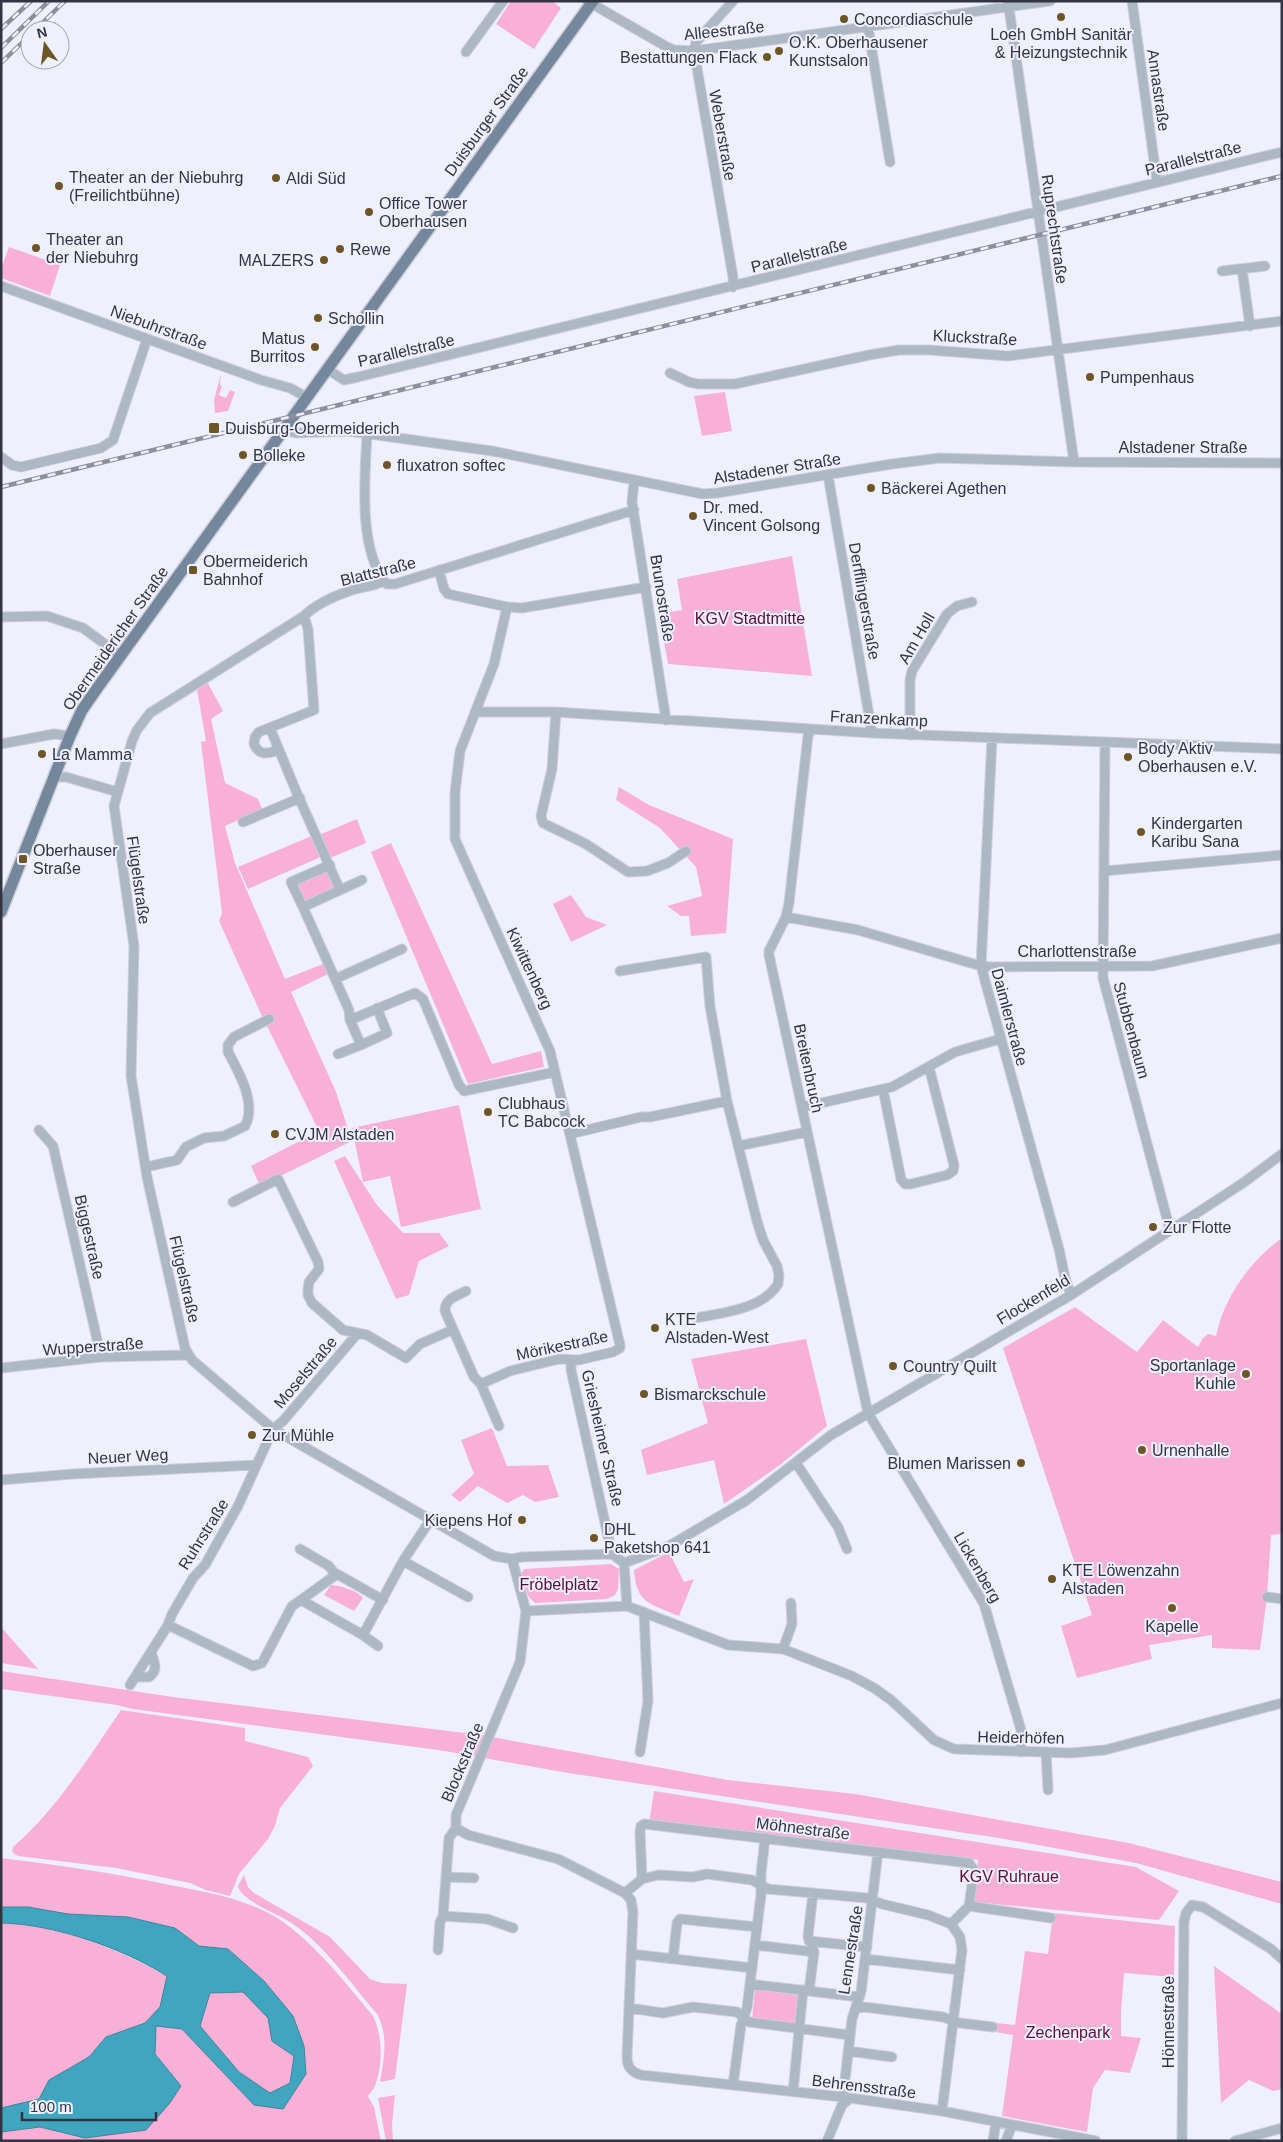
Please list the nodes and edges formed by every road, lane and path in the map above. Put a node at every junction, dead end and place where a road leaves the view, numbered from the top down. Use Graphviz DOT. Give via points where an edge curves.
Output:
graph roads {
  1 [pos="503,1"];
  2 [pos="733,1"];
  3 [pos="1050,1"];
  4 [pos="1132,1"];
  5 [pos="590,2"];
  6 [pos="1008,4"];
  7 [pos="868,27"];
  8 [pos="694,51"];
  9 [pos="466,52"];
  10 [pos="1282,152"];
  11 [pos="890,162"];
  12 [pos="1157,182"];
  13 [pos="1037,211"];
  14 [pos="1265,266"];
  15 [pos="1242,269"];
  16 [pos="1222,271"];
  17 [pos="1,286"];
  18 [pos="733,287"];
  19 [pos="1282,321"];
  20 [pos="1250,326"];
  21 [pos="148,339"];
  22 [pos="1057,351"];
  23 [pos="327,369"];
  24 [pos="670,373"];
  25 [pos="306,397"];
  26 [pos="283,430"];
  27 [pos="367,434"];
  28 [pos="1,457"];
  29 [pos="1074,462"];
  30 [pos="1282,463"];
  31 [pos="828,475"];
  32 [pos="634,481"];
  33 [pos="634,510"];
  34 [pos="439,570"];
  35 [pos="384,582"];
  36 [pos="646,588"];
  37 [pos="972,602"];
  38 [pos="507,607"];
  39 [pos="304,616"];
  40 [pos="1,617"];
  41 [pos="120,655"];
  42 [pos="475,712"];
  43 [pos="556,712"];
  44 [pos="666,720"];
  45 [pos="270,728"];
  46 [pos="811,730"];
  47 [pos="872,733"];
  48 [pos="910,735"];
  49 [pos="70,736"];
  50 [pos="992,739"];
  51 [pos="1105,743"];
  52 [pos="1,744"];
  53 [pos="1282,748"];
  54 [pos="279,750"];
  55 [pos="54,777"];
  56 [pos="118,792"];
  57 [pos="300,798"];
  58 [pos="243,822"];
  59 [pos="686,852"];
  60 [pos="1282,855"];
  61 [pos="330,865"];
  62 [pos="1104,871"];
  63 [pos="362,880"];
  64 [pos="340,890"];
  65 [pos="302,907"];
  66 [pos="1,912"];
  67 [pos="786,917"];
  68 [pos="1282,938"];
  69 [pos="402,949"];
  70 [pos="981,966"];
  71 [pos="1102,966"];
  72 [pos="620,972"];
  73 [pos="335,979"];
  74 [pos="376,1008"];
  75 [pos="269,1019"];
  76 [pos="350,1020"];
  77 [pos="1000,1040"];
  78 [pos="361,1045"];
  79 [pos="338,1054"];
  80 [pos="929,1067"];
  81 [pos="555,1072"];
  82 [pos="883,1089"];
  83 [pos="727,1101"];
  84 [pos="802,1107"];
  85 [pos="39,1130"];
  86 [pos="807,1132"];
  87 [pos="570,1134"];
  88 [pos="738,1146"];
  89 [pos="1282,1154"];
  90 [pos="146,1167"];
  91 [pos="233,1202"];
  92 [pos="1170,1230"];
  93 [pos="466,1291"];
  94 [pos="1071,1295"];
  95 [pos="696,1318"];
  96 [pos="452,1330"];
  97 [pos="357,1334"];
  98 [pos="620,1348"];
  99 [pos="187,1355"];
  100 [pos="101,1357"];
  101 [pos="571,1361"];
  102 [pos="1,1368"];
  103 [pos="481,1384"];
  104 [pos="868,1413"];
  105 [pos="499,1426"];
  106 [pos="273,1429"];
  107 [pos="796,1464"];
  108 [pos="256,1465"];
  109 [pos="1,1480"];
  110 [pos="431,1518"];
  111 [pos="300,1549"];
  112 [pos="847,1549"];
  113 [pos="612,1554"];
  114 [pos="512,1559"];
  115 [pos="403,1561"];
  116 [pos="624,1562"];
  117 [pos="335,1574"];
  118 [pos="468,1597"];
  119 [pos="1267,1597"];
  120 [pos="1282,1599"];
  121 [pos="301,1600"];
  122 [pos="383,1600"];
  123 [pos="791,1603"];
  124 [pos="627,1606"];
  125 [pos="526,1611"];
  126 [pos="644,1612"];
  127 [pos="168,1625"];
  128 [pos="364,1635"];
  129 [pos="378,1646"];
  130 [pos="783,1649"];
  131 [pos="151,1652"];
  132 [pos="1282,1703"];
  133 [pos="640,1752"];
  134 [pos="1021,1752"];
  135 [pos="1046,1752"];
  136 [pos="1048,1790"];
  137 [pos="456,1828"];
  138 [pos="765,1838"];
  139 [pos="878,1852"];
  140 [pos="446,1876"];
  141 [pos="474,1878"];
  142 [pos="642,1879"];
  143 [pos="761,1885"];
  144 [pos="625,1893"];
  145 [pos="813,1893"];
  146 [pos="873,1900"];
  147 [pos="970,1906"];
  148 [pos="443,1916"];
  149 [pos="1051,1918"];
  150 [pos="951,1924"];
  151 [pos="513,1928"];
  152 [pos="757,1928"];
  153 [pos="809,1941"];
  154 [pos="755,1945"];
  155 [pos="867,1948"];
  156 [pos="438,1950"];
  157 [pos="814,1952"];
  158 [pos="631,1954"];
  159 [pos="673,1959"];
  160 [pos="865,1959"];
  161 [pos="1282,1959"];
  162 [pos="752,1968"];
  163 [pos="960,1970"];
  164 [pos="750,1984"];
  165 [pos="806,1991"];
  166 [pos="858,2002"];
  167 [pos="629,2008"];
  168 [pos="744,2018"];
  169 [pos="953,2020"];
  170 [pos="993,2027"];
  171 [pos="799,2028"];
  172 [pos="849,2035"];
  173 [pos="848,2051"];
  174 [pos="892,2057"];
  175 [pos="733,2085"];
  176 [pos="793,2092"];
  177 [pos="845,2098"];
  178 [pos="942,2111"];
  179 [pos="996,2122"];
  180 [pos="1012,2125"];
  181 [pos="1282,2128"];
  182 [pos="827,2141"];
  183 [pos="993,2141"];
  184 [pos="1006,2141"];
  185 [pos="1096,2141"];
  186 [pos="1182,2141"];
  187 [pos="1235,2141"];
  1 -- 9 [label="street"];
  2 -- 8 [label="street" via="696,42"];
  3 -- 6 [label="street, Alleestraße"];
  4 -- 12 [label="street, Annastraße"];
  5 -- 8 [label="street, Alleestraße" via="667,47"];
  5 -- 23 [label="main road, Duisburger Straße"];
  6 -- 7 [label="street, Alleestraße"];
  6 -- 13 [label="street, Ruprechtstraße"];
  7 -- 8 [label="street, Alleestraße"];
  7 -- 11 [label="street"];
  8 -- 18 [label="street, Weberstraße"];
  10 -- 12 [label="street, Parallelstraße"];
  12 -- 13 [label="street, Parallelstraße"];
  13 -- 18 [label="street, Parallelstraße"];
  13 -- 22 [label="street, Ruprechtstraße"];
  14 -- 15 [label="street"];
  15 -- 16 [label="street"];
  15 -- 20 [label="street"];
  17 -- 21 [label="street, Niebuhrstraße"];
  18 -- 23 [label="street, Parallelstraße" via="344,380"];
  19 -- 20 [label="street, Kluckstraße"];
  20 -- 22 [label="street, Kluckstraße"];
  21 -- 25 [label="street, Niebuhrstraße" via="290,388"];
  21 -- 28 [label="street" via="113,440 101,448 21,467"];
  22 -- 24 [label="street, Kluckstraße" via="994,356 899,350 722,385 689,382"];
  22 -- 29 [label="street, Ruprechtstraße"];
  23 -- 25 [label="main road, Duisburger Straße"];
  25 -- 26 [label="main road, Duisburger Straße"];
  26 -- 27 [label="street, Alstadener Straße" via="292,433 330,430"];
  26 -- 41 [label="main road, Obermeidericher Straße"];
  27 -- 32 [label="street, Alstadener Straße" via="500,452"];
  27 -- 35 [label="street" via="366,520 373,554"];
  29 -- 30 [label="street, Alstadener Straße"];
  29 -- 31 [label="street, Alstadener Straße" via="933,459"];
  31 -- 32 [label="street, Alstadener Straße" via="708,494"];
  31 -- 47 [label="street, Derfflingerstraße"];
  32 -- 33 [label="street, Brunostraße"];
  33 -- 34 [label="street, Blattstraße"];
  33 -- 36 [label="street, Brunostraße"];
  34 -- 35 [label="street, Blattstraße" via="391,585"];
  34 -- 38 [label="street" via="448,594"];
  35 -- 39 [label="street, Blattstraße" via="322,602"];
  36 -- 38 [label="street" via="527,608"];
  36 -- 44 [label="street, Brunostraße"];
  37 -- 48 [label="street, Am Holl" via="947,614 912,671"];
  38 -- 42 [label="street, Kiwittenberg" via="494,664"];
  39 -- 45 [label="street" via="308,628 314,710"];
  39 -- 56 [label="street, Blattstraße" via="150,713 135,734"];
  40 -- 41 [label="street" via="47,616 83,628"];
  41 -- 49 [label="main road, Obermeidericher Straße" via="82,710"];
  42 -- 43 [label="street, Franzenkamp"];
  42 -- 81 [label="street, Kiwittenberg" via="460,751 455,793 455,842 547,1043"];
  43 -- 44 [label="street, Franzenkamp"];
  43 -- 59 [label="street" via="552,769 541,816 543,823 586,844 628,872 647,871 668,864"];
  44 -- 46 [label="street, Franzenkamp"];
  45 -- 54 [label="street"];
  45 -- 54 [label="street" via="257,734 254,744 262,754"];
  46 -- 47 [label="street, Franzenkamp"];
  46 -- 67 [label="street, Breitenbruch"];
  47 -- 48 [label="street, Franzenkamp"];
  48 -- 50 [label="street, Franzenkamp"];
  49 -- 52 [label="street" via="54,734"];
  49 -- 55 [label="main road, Obermeidericher Straße"];
  50 -- 51 [label="street, Franzenkamp"];
  50 -- 70 [label="street, Daimlerstraße"];
  51 -- 53 [label="street, Franzenkamp"];
  51 -- 62 [label="street, Stubbenbaum"];
  54 -- 57 [label="street"];
  55 -- 56 [label="street" via="66,777"];
  55 -- 66 [label="main road, Obermeidericher Straße"];
  56 -- 90 [label="street, Flügelstraße" via="114,809 134,946 131,1076"];
  57 -- 58 [label="street"];
  57 -- 61 [label="street"];
  60 -- 62 [label="street"];
  61 -- 64 [label="street"];
  61 -- 65 [label="street" via="291,882"];
  62 -- 71 [label="street, Stubbenbaum"];
  63 -- 64 [label="street"];
  64 -- 65 [label="street"];
  65 -- 73 [label="street"];
  67 -- 70 [label="street, Charlottenstraße" via="863,931"];
  67 -- 84 [label="street, Breitenbruch" via="769,952"];
  68 -- 71 [label="street, Charlottenstraße" via="1152,966"];
  69 -- 73 [label="street"];
  70 -- 71 [label="street, Charlottenstraße"];
  70 -- 77 [label="street, Daimlerstraße"];
  71 -- 92 [label="street, Stubbenbaum"];
  72 -- 83 [label="street" via="706,957 710,1006"];
  73 -- 76 [label="street"];
  74 -- 76 [label="street"];
  74 -- 78 [label="street" via="387,1033"];
  74 -- 81 [label="street" via="411,993 421,996 459,1086 464,1090"];
  75 -- 90 [label="street" via="234,1037 228,1045 249,1102 245,1126 186,1147 178,1160"];
  76 -- 78 [label="street"];
  77 -- 80 [label="street" via="960,1050"];
  77 -- 94 [label="street, Daimlerstraße"];
  78 -- 79 [label="street"];
  80 -- 82 [label="street" via="898,1085"];
  80 -- 82 [label="street" via="954,1165 953,1171 947,1175 911,1184 905,1184 901,1179"];
  81 -- 87 [label="street, Kiwittenberg"];
  82 -- 84 [label="street"];
  83 -- 87 [label="street"];
  83 -- 88 [label="street"];
  84 -- 86 [label="street, Breitenbruch"];
  85 -- 100 [label="street, Biggestraße" via="53,1146"];
  86 -- 88 [label="street"];
  86 -- 104 [label="street, Breitenbruch"];
  87 -- 98 [label="street, Kiwittenberg"];
  88 -- 95 [label="street" via="759,1229 777,1266 778,1284 768,1296 739,1310"];
  89 -- 92 [label="street, Flockenfeld"];
  90 -- 99 [label="street, Flügelstraße"];
  91 -- 97 [label="street, Moselstraße" via="278,1180 319,1265 318,1273 309,1282 309,1299 343,1330"];
  92 -- 94 [label="street, Flockenfeld"];
  93 -- 96 [label="street" via="446,1304 445,1311"];
  94 -- 104 [label="street, Flockenfeld"];
  96 -- 97 [label="street, Moselstraße" via="420,1344 406,1358 367,1335"];
  96 -- 103 [label="street" via="474,1377"];
  97 -- 106 [label="street, Moselstraße"];
  98 -- 101 [label="street, Mörikestraße"];
  99 -- 100 [label="street, Wupperstraße"];
  99 -- 106 [label="street"];
  100 -- 102 [label="street, Wupperstraße"];
  101 -- 103 [label="street, Mörikestraße" via="559,1360 510,1371"];
  101 -- 113 [label="street, Griesheimer Straße"];
  103 -- 105 [label="street"];
  104 -- 107 [label="street, Flockenfeld" via="832,1435"];
  104 -- 134 [label="street, Lickenberg" via="984,1604 1021,1730"];
  106 -- 108 [label="street, Ruhrstraße"];
  106 -- 110 [label="street"];
  107 -- 112 [label="street" via="838,1527"];
  107 -- 116 [label="street, Flockenfeld" via="752,1497 669,1546"];
  108 -- 109 [label="street, Neuer Weg"];
  108 -- 127 [label="street, Ruhrstraße" via="238,1506"];
  110 -- 114 [label="street" via="494,1556"];
  110 -- 115 [label="street"];
  111 -- 117 [label="street" via="331,1568"];
  113 -- 114 [label="street"];
  113 -- 116 [label="street"];
  114 -- 125 [label="street, Blockstraße"];
  115 -- 118 [label="street"];
  115 -- 122 [label="street"];
  116 -- 124 [label="street"];
  117 -- 121 [label="street"];
  117 -- 122 [label="street"];
  119 -- 120 [label="street"];
  121 -- 127 [label="street" via="292,1606 262,1663 256,1666"];
  121 -- 128 [label="street"];
  122 -- 128 [label="street"];
  123 -- 130 [label="street" via="792,1624"];
  124 -- 125 [label="street, Heiderhöfen"];
  124 -- 126 [label="street, Heiderhöfen"];
  125 -- 137 [label="street, Blockstraße" via="518,1670 456,1815"];
  126 -- 130 [label="street, Heiderhöfen" via="728,1645"];
  126 -- 133 [label="street" via="648,1701"];
  127 -- 131 [label="street, Ruhrstraße"];
  128 -- 129 [label="street"];
  130 -- 134 [label="street, Heiderhöfen" via="874,1688 943,1746 962,1750"];
  131 -- 131 [label="street, Ruhrstraße" via="132,1681 149,1677 155,1671"];
  132 -- 135 [label="street, Heiderhöfen" via="1116,1748 1084,1753"];
  134 -- 135 [label="street, Heiderhöfen"];
  135 -- 136 [label="street"];
  137 -- 140 [label="street" via="449,1838"];
  137 -- 144 [label="street, Blockstraße" via="468,1835 558,1858"];
  138 -- 139 [label="street, Möhnestraße"];
  138 -- 142 [label="street, Möhnestraße" via="644,1824 640,1831"];
  138 -- 143 [label="street"];
  139 -- 146 [label="street, Lennestraße"];
  139 -- 147 [label="street, Möhnestraße" via="972,1864"];
  140 -- 141 [label="street"];
  140 -- 148 [label="street"];
  142 -- 143 [label="street" via="658,1875 693,1877 707,1874 752,1880"];
  142 -- 144 [label="street"];
  143 -- 145 [label="street"];
  143 -- 152 [label="street"];
  144 -- 158 [label="street" via="632,1903"];
  145 -- 146 [label="street"];
  145 -- 153 [label="street"];
  146 -- 150 [label="street"];
  146 -- 155 [label="street, Lennestraße"];
  147 -- 149 [label="street"];
  147 -- 150 [label="street"];
  148 -- 151 [label="street" via="487,1919"];
  148 -- 156 [label="street"];
  150 -- 163 [label="street" via="961,1941"];
  152 -- 154 [label="street"];
  152 -- 159 [label="street" via="682,1919 678,1923"];
  153 -- 155 [label="street"];
  153 -- 157 [label="street"];
  154 -- 157 [label="street"];
  154 -- 162 [label="street"];
  155 -- 160 [label="street, Lennestraße"];
  157 -- 165 [label="street"];
  158 -- 159 [label="street"];
  158 -- 167 [label="street"];
  159 -- 162 [label="street"];
  160 -- 163 [label="street"];
  160 -- 166 [label="street, Lennestraße"];
  161 -- 186 [label="street, Hönnestraße" via="1204,1907 1192,1906 1186,1913"];
  162 -- 164 [label="street"];
  163 -- 169 [label="street"];
  164 -- 165 [label="street"];
  164 -- 168 [label="street"];
  165 -- 166 [label="street"];
  165 -- 171 [label="street"];
  166 -- 169 [label="street"];
  166 -- 172 [label="street, Lennestraße"];
  167 -- 168 [label="street" via="663,2013 694,2007 737,2012"];
  167 -- 175 [label="street, Behrensstraße" via="629,2068 641,2075"];
  168 -- 171 [label="street" via="749,2022"];
  168 -- 175 [label="street"];
  169 -- 170 [label="street"];
  169 -- 178 [label="street"];
  171 -- 172 [label="street"];
  171 -- 176 [label="street"];
  172 -- 173 [label="street, Lennestraße"];
  173 -- 174 [label="street"];
  173 -- 177 [label="street, Lennestraße"];
  175 -- 176 [label="street, Behrensstraße"];
  176 -- 177 [label="street, Behrensstraße"];
  177 -- 178 [label="street, Behrensstraße"];
  177 -- 182 [label="street"];
  178 -- 179 [label="street, Behrensstraße"];
  179 -- 180 [label="street, Behrensstraße"];
  179 -- 183 [label="street"];
  180 -- 184 [label="street"];
  180 -- 185 [label="street, Behrensstraße"];
  181 -- 187 [label="street"];
}
